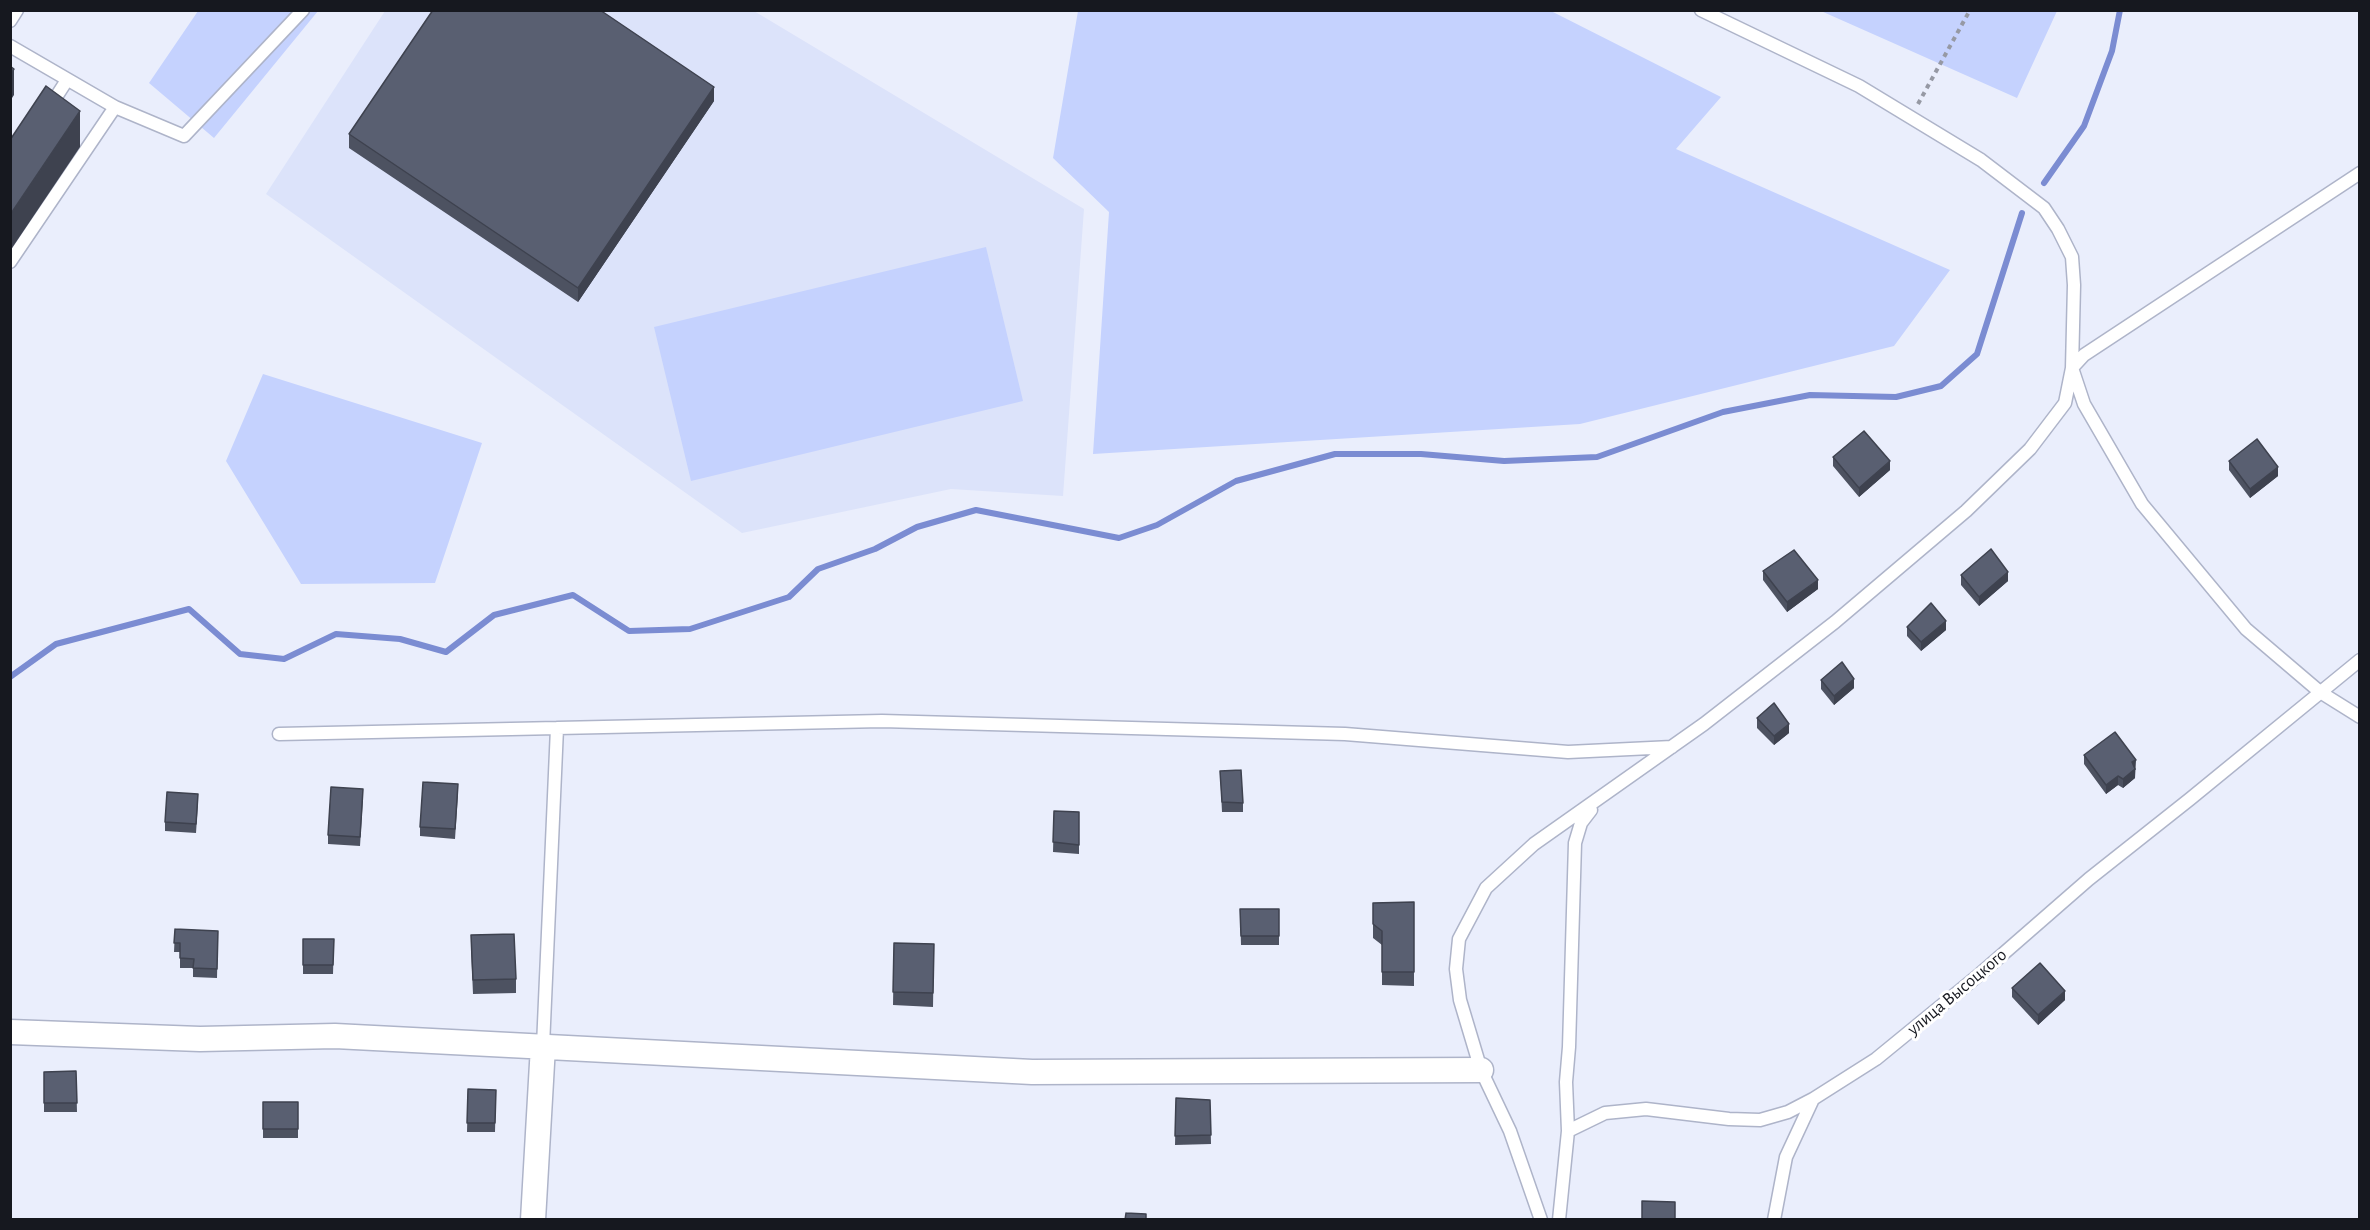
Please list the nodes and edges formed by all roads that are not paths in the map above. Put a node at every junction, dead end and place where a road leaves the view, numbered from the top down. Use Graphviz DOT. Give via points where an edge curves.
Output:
graph roads {
  1 [pos="17,10"];
  2 [pos="303,10"];
  3 [pos="1701,10"];
  4 [pos="10,21"];
  5 [pos="10,46"];
  6 [pos="67,80"];
  7 [pos="115,106"];
  8 [pos="42,118"];
  9 [pos="2360,173"];
  10 [pos="10,262"];
  11 [pos="2072,368"];
  12 [pos="2360,660"];
  13 [pos="2320,692"];
  14 [pos="2360,717"];
  15 [pos="557,728"];
  16 [pos="279,734"];
  17 [pos="1672,747"];
  18 [pos="1597,802"];
  19 [pos="10,1032"];
  20 [pos="543,1046"];
  21 [pos="1481,1070"];
  22 [pos="1813,1099"];
  23 [pos="1568,1131"];
  24 [pos="533,1220"];
  25 [pos="1541,1220"];
  26 [pos="1559,1220"];
  27 [pos="1774,1220"];
  1 -- 4 [label="lane"];
  2 -- 7 [label="lane" via="184,136"];
  3 -- 11 [label="lane" via="1859,86 1981,160 2044,208 2072,257"];
  5 -- 6 [label="lane"];
  6 -- 7 [label="lane"];
  6 -- 8 [label="lane"];
  7 -- 10 [label="lane"];
  9 -- 11 [label="lane" via="2084,355"];
  11 -- 13 [label="lane" via="2084,404 2142,504 2246,629"];
  11 -- 17 [label="lane" via="2065,403 2030,449 1966,511 1835,622"];
  12 -- 13 [label="lane, улица Высоцкого"];
  13 -- 14 [label="lane"];
  13 -- 22 [label="lane, улица Высоцкого" via="2089,879 1876,1059"];
  15 -- 16 [label="lane"];
  15 -- 17 [label="lane" via="882,721 1345,734 1568,752"];
  15 -- 20 [label="lane"];
  17 -- 18 [label="lane"];
  18 -- 21 [label="lane" via="1534,844 1486,888 1459,939 1456,969 1460,1000"];
  18 -- 23 [label="lane" via="1581,823 1575,843 1566,1082"];
  19 -- 20 [label="street" via="200,1039 335,1036"];
  20 -- 21 [label="street" via="1032,1072"];
  20 -- 24 [label="street"];
  21 -- 25 [label="lane" via="1510,1131"];
  22 -- 23 [label="lane, улица Высоцкого" via="1760,1120 1647,1109 1605,1113"];
  22 -- 27 [label="lane" via="1786,1157"];
  23 -- 26 [label="lane"];
}
